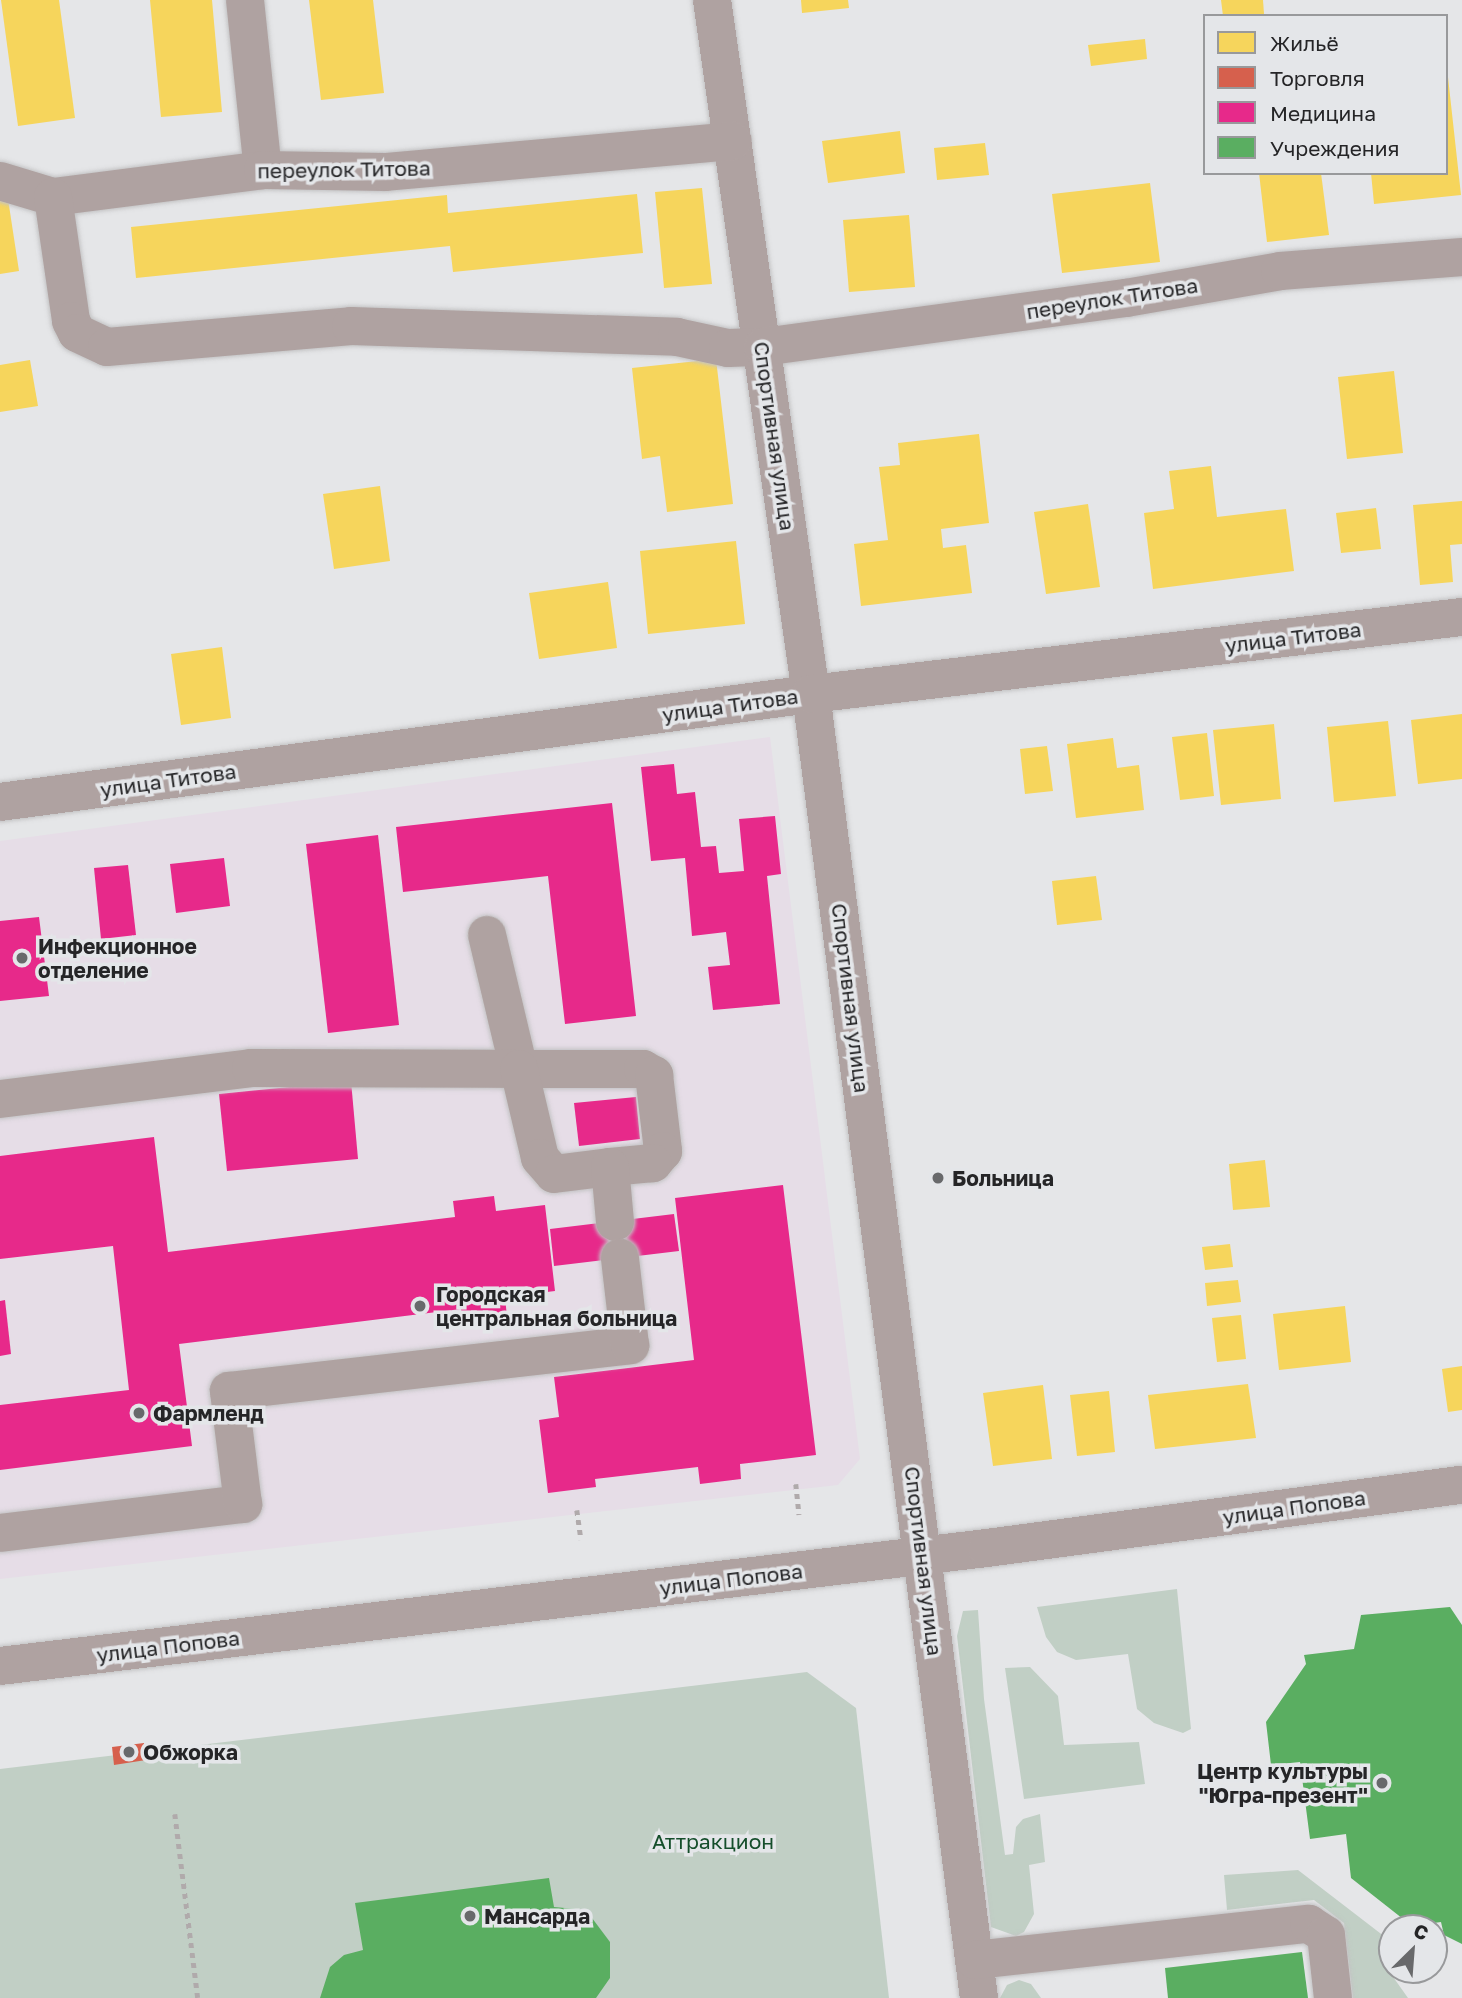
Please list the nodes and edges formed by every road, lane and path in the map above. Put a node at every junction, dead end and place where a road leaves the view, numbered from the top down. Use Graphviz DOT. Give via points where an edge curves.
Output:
graph roads {
  1 [pos="245,0"];
  2 [pos="712,0"];
  3 [pos="733,141"];
  4 [pos="263,170"];
  5 [pos="0,181"];
  6 [pos="53,197"];
  7 [pos="1462,257"];
  8 [pos="763,347"];
  9 [pos="1462,617"];
  10 [pos="811,694"];
  11 [pos="0,802"];
  12 [pos="487,935"];
  13 [pos="519,1069"];
  14 [pos="0,1099"];
  15 [pos="610,1167"];
  16 [pos="796,1485"];
  17 [pos="1462,1485"];
  18 [pos="577,1510"];
  19 [pos="799,1515"];
  20 [pos="0,1533"];
  21 [pos="581,1540"];
  22 [pos="923,1556"];
  23 [pos="0,1666"];
  24 [pos="176,1814"];
  25 [pos="975,1960"];
  26 [pos="198,1998"];
  27 [pos="979,1998"];
  28 [pos="1333,1998"];
  1 -- 4 [label="street"];
  2 -- 3 [label="street, Спортивная улица"];
  3 -- 4 [label="street, переулок Титова" via="386,172"];
  3 -- 8 [label="street, Спортивная улица"];
  4 -- 6 [label="street, переулок Титова"];
  5 -- 6 [label="street, переулок Титова"];
  6 -- 8 [label="street, переулок Титова" via="71,321 77,332 107,347 351,326 677,337 728,348"];
  7 -- 8 [label="street, переулок Титова" via="1280,271 1126,298"];
  8 -- 10 [label="street, Спортивная улица"];
  9 -- 10 [label="street, улица Титова"];
  10 -- 11 [label="street, улица Титова"];
  10 -- 22 [label="street, Спортивная улица"];
  12 -- 13 [label="street"];
  13 -- 14 [label="street" via="251,1069"];
  13 -- 15 [label="street" via="540,1158 554,1174"];
  13 -- 15 [label="street" via="643,1069 654,1075 663,1151 653,1163"];
  15 -- 20 [label="street" via="630,1345 229,1391 243,1504"];
  16 -- 19 [label="path"];
  17 -- 22 [label="street, улица Попова"];
  18 -- 21 [label="path"];
  22 -- 23 [label="street, улица Попова"];
  22 -- 25 [label="street, Спортивная улица"];
  24 -- 26 [label="path"];
  25 -- 27 [label="street, Спортивная улица"];
  25 -- 28 [label="street" via="1309,1924 1326,1935"];
}
